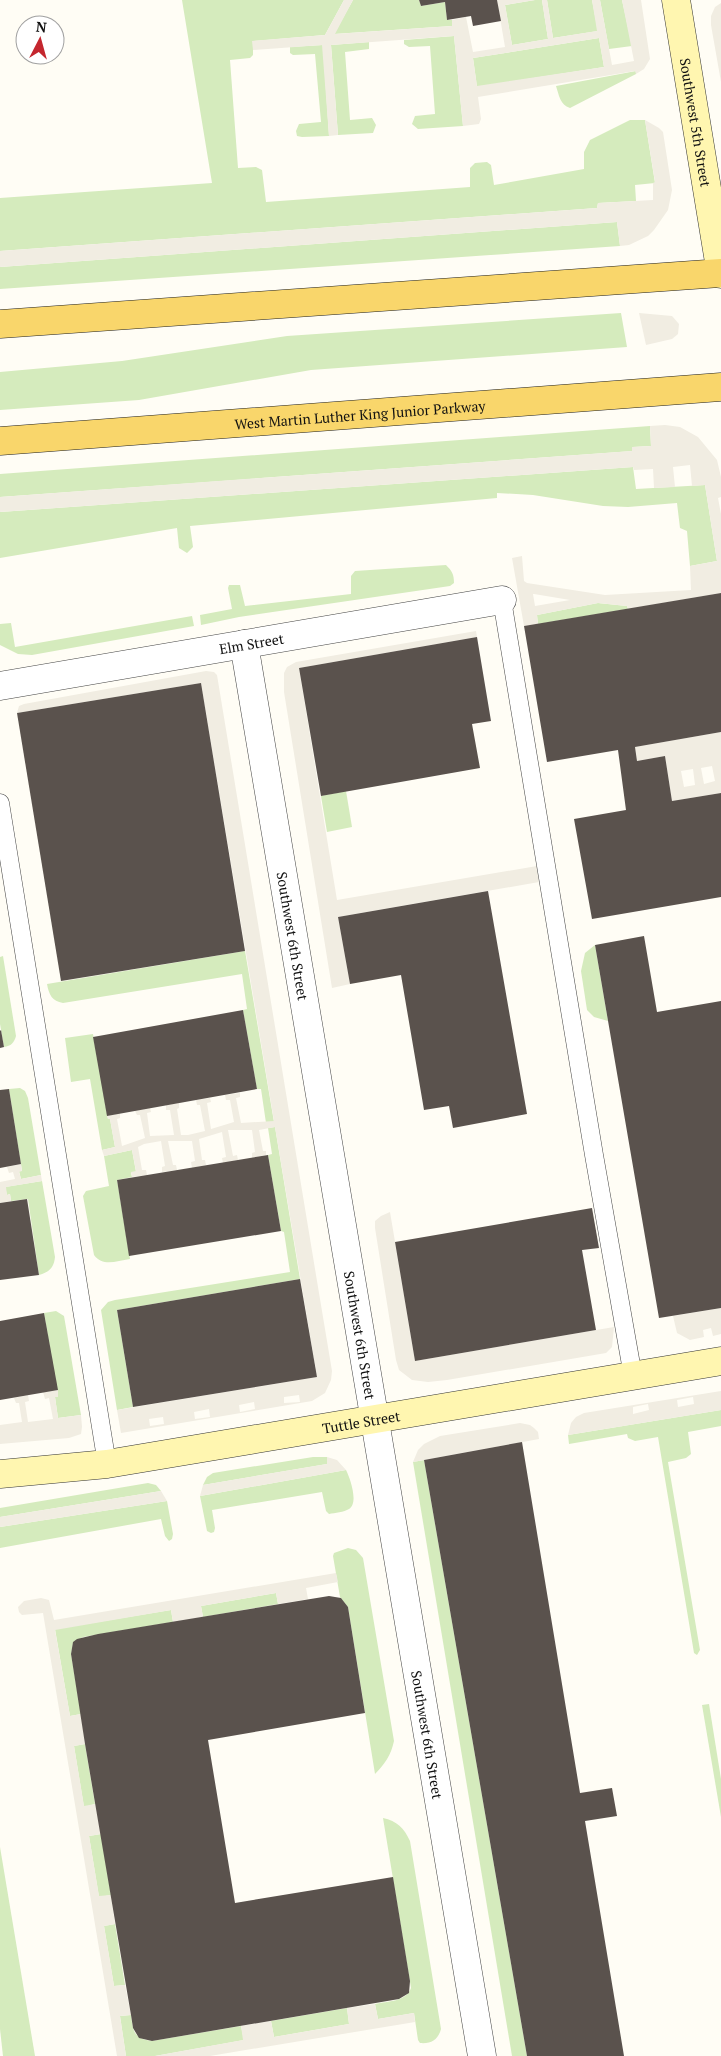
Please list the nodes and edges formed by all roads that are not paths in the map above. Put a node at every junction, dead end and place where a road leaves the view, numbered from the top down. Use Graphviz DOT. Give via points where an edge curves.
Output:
graph roads {
  1 [pos="676,0"];
  2 [pos="721,274"];
  3 [pos="0,324"];
  4 [pos="721,387"];
  5 [pos="0,441"];
  6 [pos="502,600"];
  7 [pos="244,644"];
  8 [pos="0,686"];
  9 [pos="0,803"];
  10 [pos="721,1361"];
  11 [pos="633,1376"];
  12 [pos="375,1419"];
  13 [pos="107,1464"];
  14 [pos="0,1474"];
  15 [pos="482,2056"];
  1 -- 2 [label="street, Southwest 5th Street"];
  2 -- 3 [label="main road"];
  4 -- 5 [label="main road, West Martin Luther King Junior Parkway"];
  6 -- 7 [label="street, Elm Street"];
  6 -- 11 [label="lane"];
  7 -- 8 [label="street, Elm Street"];
  7 -- 12 [label="street, Southwest 6th Street"];
  9 -- 13 [label="lane"];
  10 -- 11 [label="street, Tuttle Street"];
  11 -- 12 [label="street, Tuttle Street"];
  12 -- 13 [label="street, Tuttle Street"];
  12 -- 15 [label="street, Southwest 6th Street"];
  13 -- 14 [label="street, Tuttle Street"];
}
